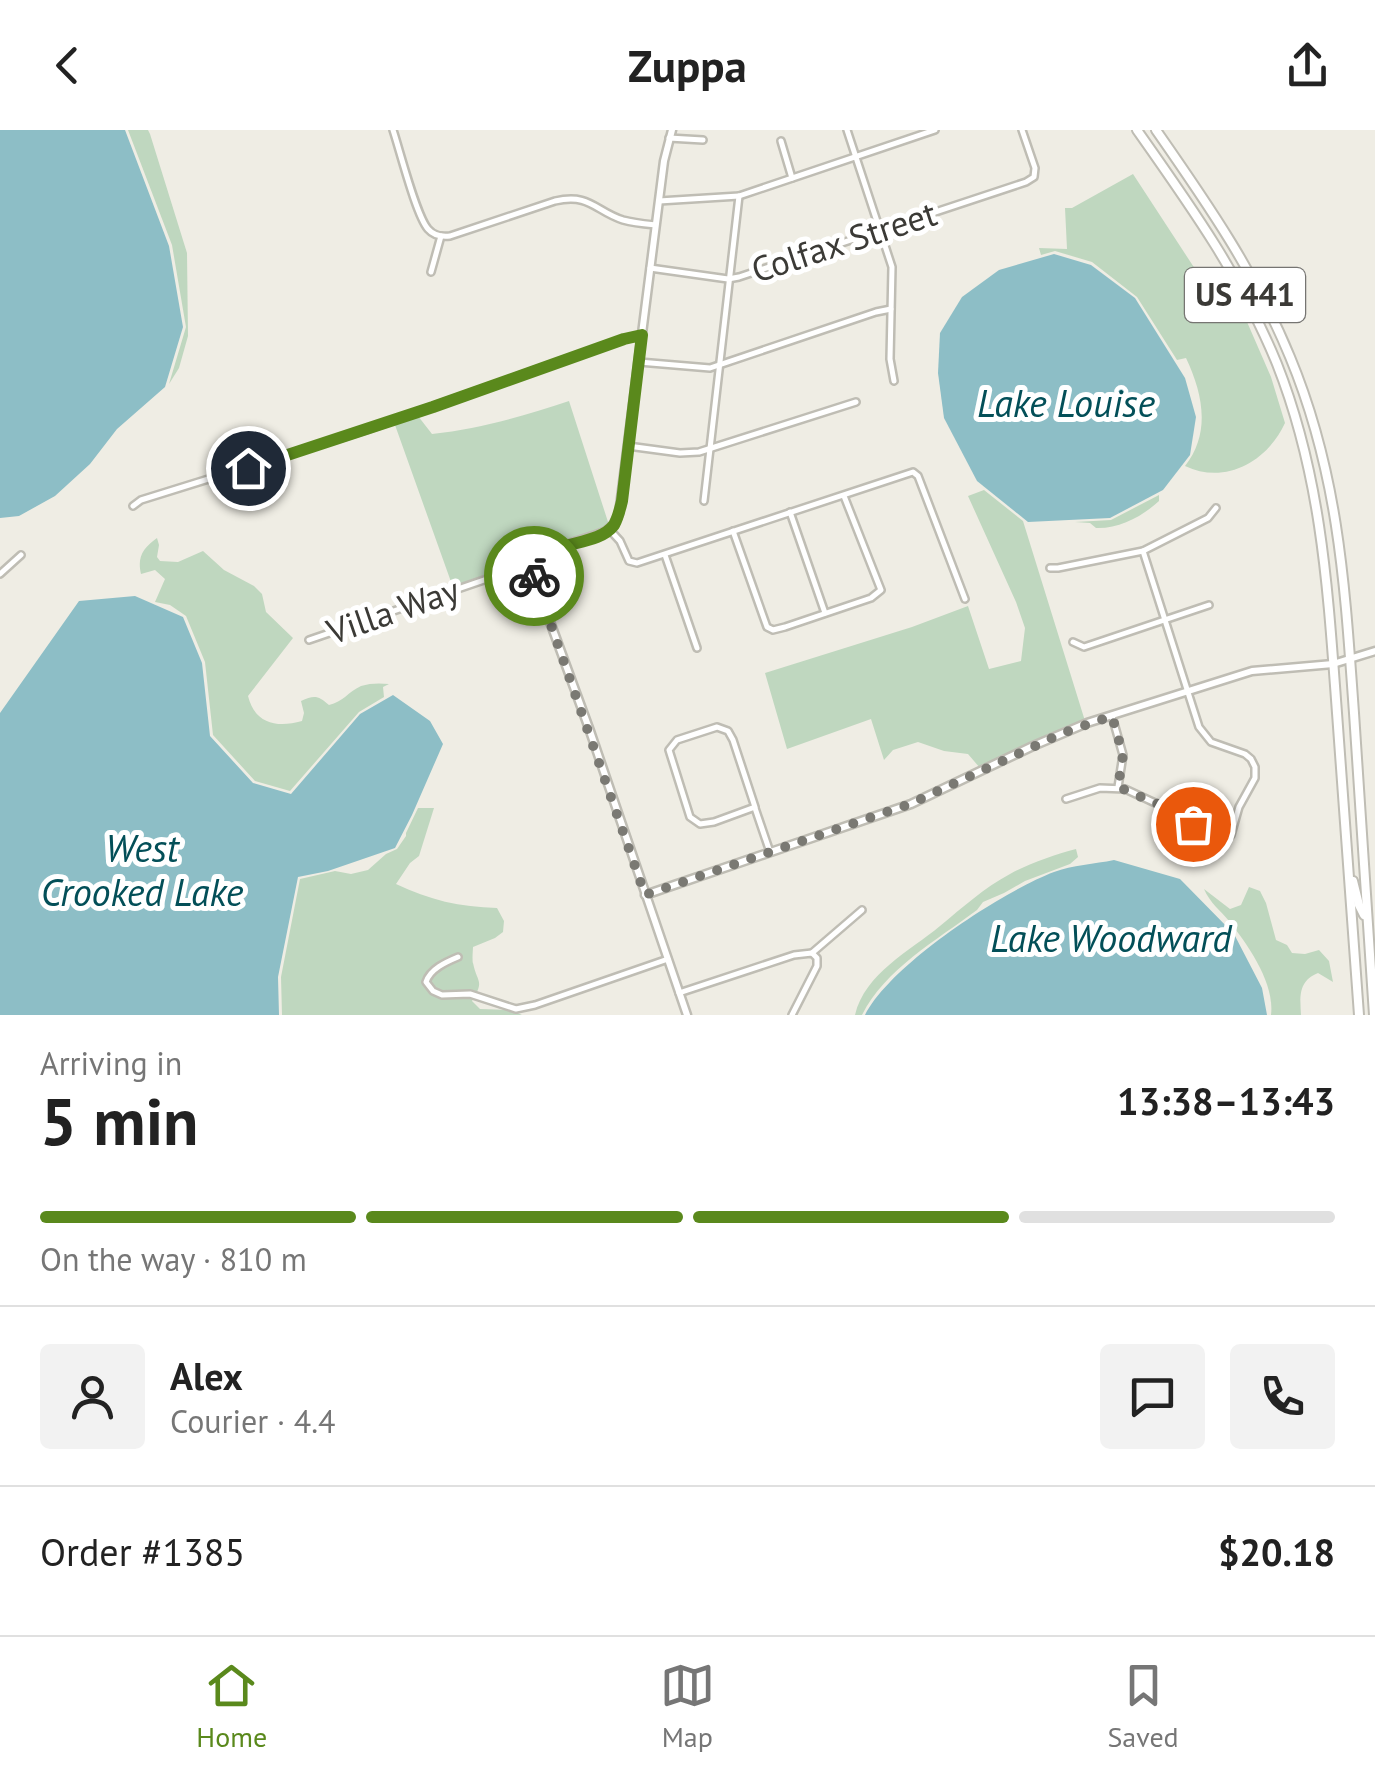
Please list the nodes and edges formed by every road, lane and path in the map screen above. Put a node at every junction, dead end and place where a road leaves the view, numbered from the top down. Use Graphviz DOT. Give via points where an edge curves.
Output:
graph roads {
  1 [pos="393,130"];
  2 [pos="847,130"];
  3 [pos="935,130"];
  4 [pos="1022,130"];
  5 [pos="1137,130"];
  6 [pos="1156,130"];
  7 [pos="670,134"];
  8 [pos="703,140"];
  9 [pos="780,141"];
  10 [pos="856,156"];
  11 [pos="792,178"];
  12 [pos="739,196"];
  13 [pos="659,200"];
  14 [pos="655,226"];
  15 [pos="880,230"];
  16 [pos="441,236"];
  17 [pos="650,268"];
  18 [pos="432,272"];
  19 [pos="728,279"];
  20 [pos="1269,308"];
  21 [pos="892,309"];
  22 [pos="1254,314"];
  23 [pos="642,335"];
  24 [pos="638,362"];
  25 [pos="718,365"];
  26 [pos="894,382"];
  27 [pos="856,402"];
  28 [pos="628,446"];
  29 [pos="708,450"];
  30 [pos="844,496"];
  31 [pos="704,502"];
  32 [pos="133,506"];
  33 [pos="1216,508"];
  34 [pos="790,512"];
  35 [pos="610,529"];
  36 [pos="733,531"];
  37 [pos="1143,551"];
  38 [pos="21,555"];
  39 [pos="664,555"];
  40 [pos="536,566"];
  41 [pos="1050,568"];
  42 [pos="0,574"];
  43 [pos="965,599"];
  44 [pos="1209,605"];
  45 [pos="825,613"];
  46 [pos="1165,621"];
  47 [pos="309,640"];
  48 [pos="1073,642"];
  49 [pos="696,648"];
  50 [pos="1375,651"];
  51 [pos="1350,659"];
  52 [pos="1333,664"];
  53 [pos="1188,692"];
  54 [pos="1112,716"];
  55 [pos="1118,787"];
  56 [pos="1066,798"];
  57 [pos="755,808"];
  58 [pos="770,852"];
  59 [pos="1347,858"];
  60 [pos="645,895"];
  61 [pos="862,910"];
  62 [pos="1367,920"];
  63 [pos="812,953"];
  64 [pos="458,956"];
  65 [pos="668,959"];
  66 [pos="680,993"];
  67 [pos="687,1015"];
  68 [pos="792,1015"];
  69 [pos="1359,1015"];
  70 [pos="1374,1015"];
  1 -- 16 [label="street" via="424,224"];
  2 -- 10 [label="street"];
  3 -- 10 [label="street"];
  4 -- 15 [label="street, Colfax Street" via="1034,177"];
  5 -- 22 [label="main road, US 441" via="1212,237"];
  6 -- 20 [label="main road, US 441"];
  7 -- 8 [label="street"];
  7 -- 13 [label="street"];
  9 -- 11 [label="street"];
  10 -- 11 [label="street"];
  10 -- 15 [label="street"];
  11 -- 12 [label="street"];
  12 -- 13 [label="street"];
  12 -- 19 [label="street"];
  13 -- 14 [label="street"];
  14 -- 16 [label="street" via="572,198"];
  14 -- 17 [label="street"];
  15 -- 19 [label="street, Colfax Street"];
  15 -- 21 [label="street" via="892,267"];
  16 -- 18 [label="street"];
  17 -- 19 [label="street, Colfax Street"];
  17 -- 23 [label="street"];
  19 -- 25 [label="street"];
  20 -- 22 [label="main road"];
  20 -- 51 [label="main road, US 441" via="1329,480"];
  21 -- 25 [label="street"];
  21 -- 26 [label="street"];
  22 -- 52 [label="main road, US 441" via="1288,394 1312,480"];
  23 -- 24 [label="street"];
  23 -- 32 [label="street"];
  24 -- 25 [label="street"];
  24 -- 28 [label="street"];
  25 -- 29 [label="street"];
  27 -- 29 [label="street"];
  28 -- 29 [label="street"];
  28 -- 35 [label="street" via="622,501"];
  29 -- 31 [label="street"];
  30 -- 34 [label="street"];
  30 -- 43 [label="street" via="913,472 918,476"];
  30 -- 45 [label="street" via="881,590"];
  33 -- 37 [label="street"];
  34 -- 36 [label="street"];
  34 -- 45 [label="street"];
  35 -- 39 [label="street" via="630,562"];
  35 -- 40 [label="street" via="548,553"];
  36 -- 39 [label="street"];
  36 -- 45 [label="street" via="767,627"];
  37 -- 41 [label="street"];
  37 -- 46 [label="street"];
  38 -- 42 [label="street"];
  39 -- 49 [label="street"];
  40 -- 47 [label="street, Villa Way"];
  40 -- 60 [label="street" via="534,578"];
  44 -- 46 [label="street"];
  46 -- 48 [label="street" via="1084,646"];
  46 -- 53 [label="street"];
  50 -- 51 [label="street"];
  51 -- 52 [label="street"];
  51 -- 62 [label="main road, US 441"];
  52 -- 53 [label="street" via="1252,671"];
  52 -- 59 [label="main road, US 441"];
  53 -- 54 [label="street"];
  53 -- 55 [label="street" via="1207,738 1245,754 1255,766 1229,839 1213,841 1179,814"];
  54 -- 55 [label="street" via="1123,755"];
  54 -- 58 [label="street" via="910,804"];
  55 -- 56 [label="street"];
  57 -- 57 [label="street" via="704,824 693,821 670,747 717,727 728,730"];
  57 -- 58 [label="street"];
  58 -- 60 [label="street"];
  59 -- 62 [label="main road"];
  59 -- 69 [label="main road, US 441"];
  60 -- 65 [label="street"];
  61 -- 63 [label="street"];
  62 -- 70 [label="main road, US 441"];
  63 -- 66 [label="street"];
  63 -- 68 [label="street" via="817,966"];
  64 -- 65 [label="street" via="428,977 433,991 516,1009"];
  65 -- 66 [label="street"];
  66 -- 67 [label="street"];
}
